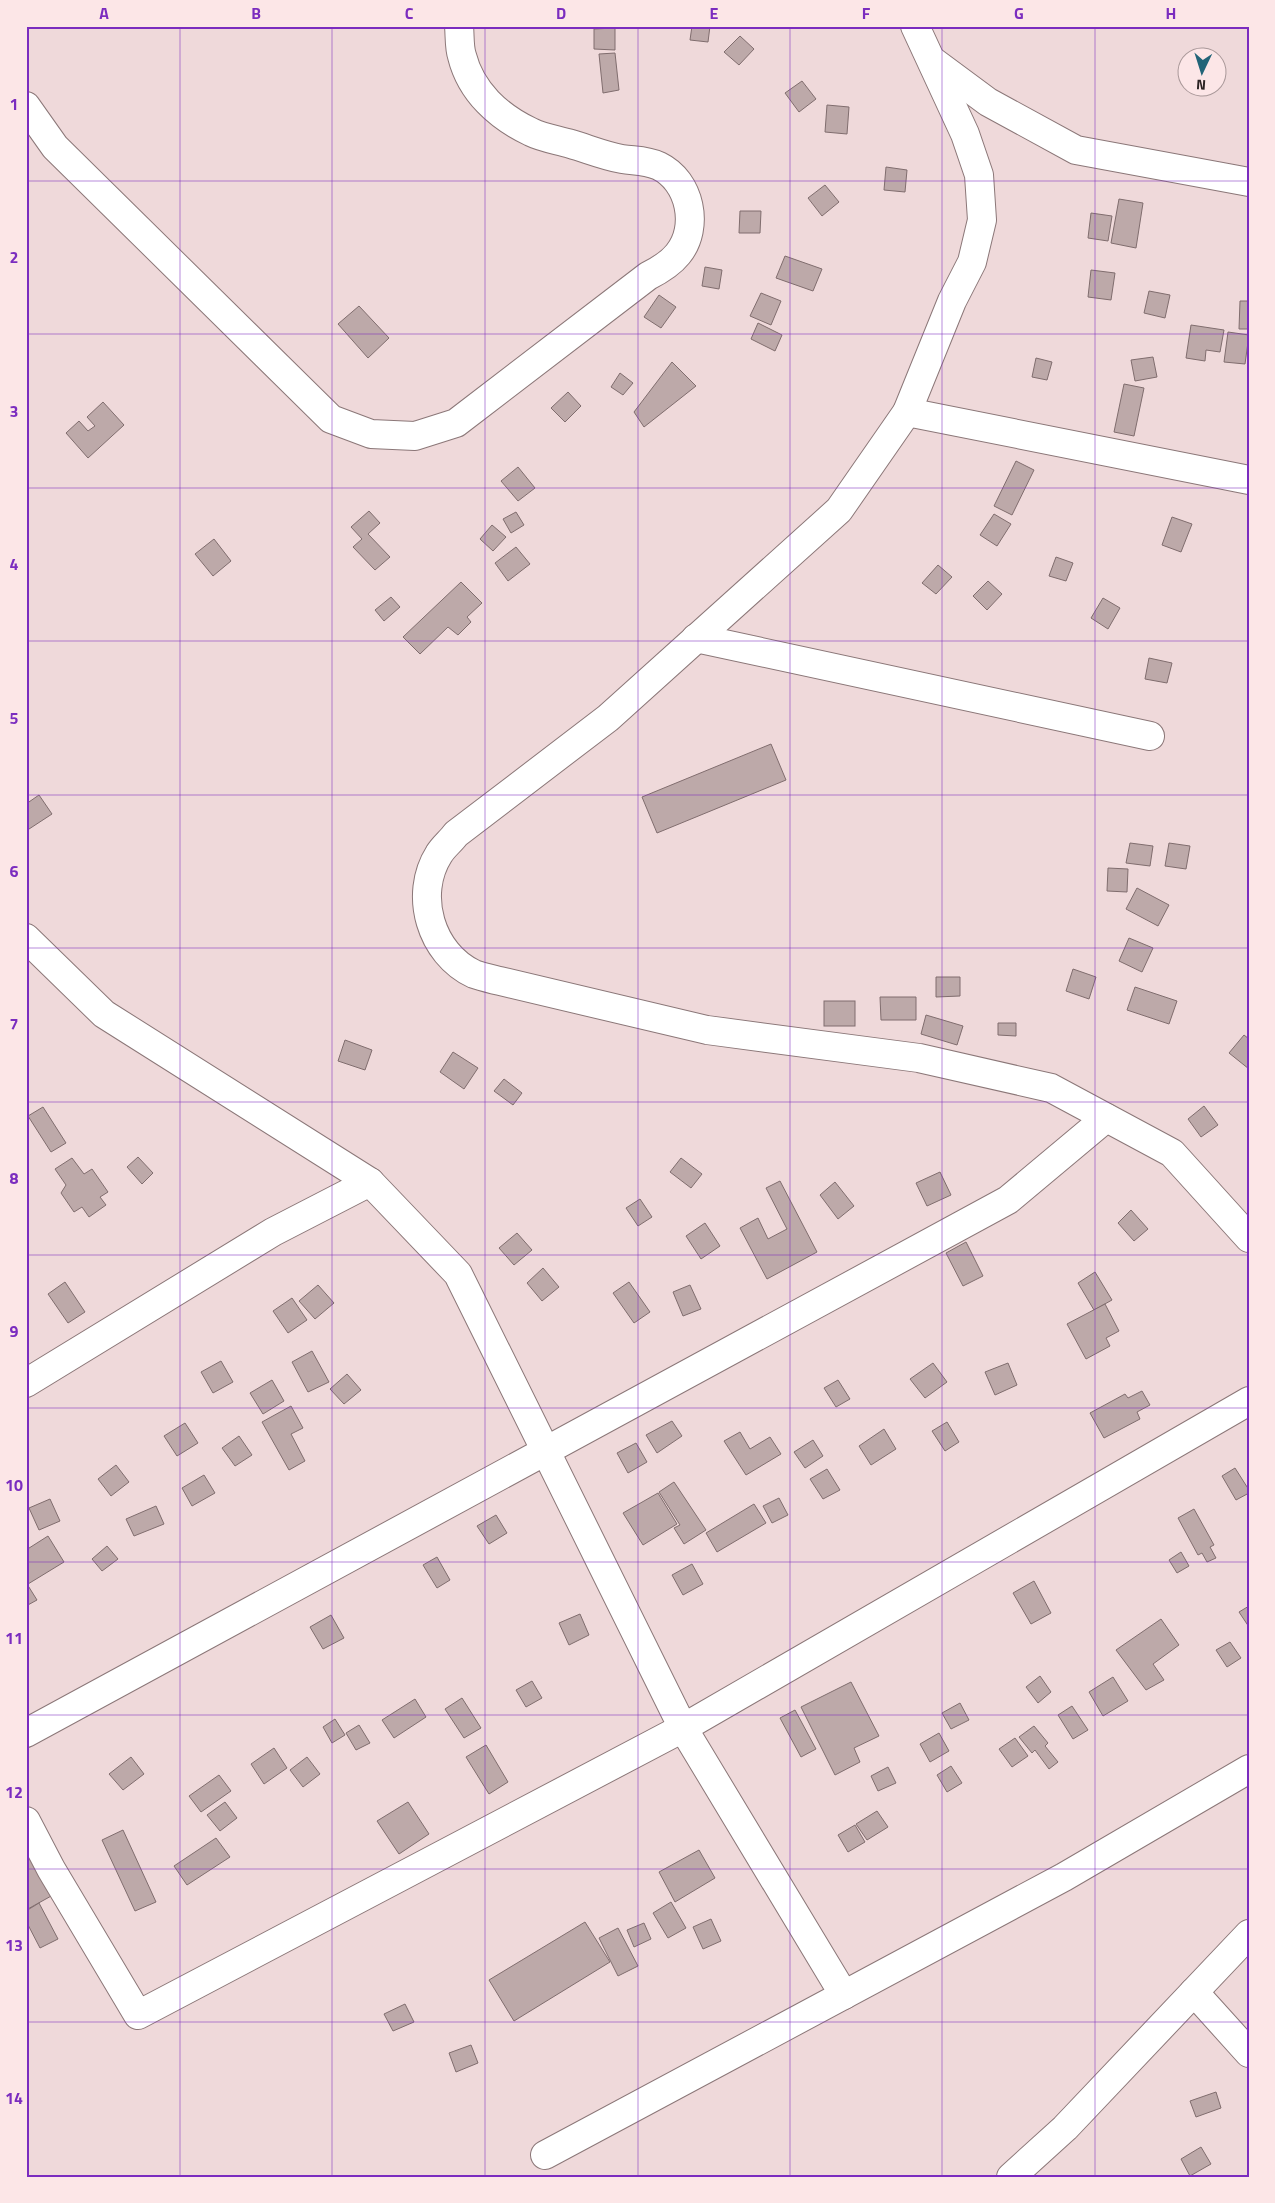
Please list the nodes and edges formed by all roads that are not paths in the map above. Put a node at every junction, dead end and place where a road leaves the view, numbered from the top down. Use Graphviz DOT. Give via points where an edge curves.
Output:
graph roads {
  1 [pos="459,26"];
  2 [pos="914,26"];
  3 [pos="931,60"];
  4 [pos="26,106"];
  5 [pos="1249,182"];
  6 [pos="907,412"];
  7 [pos="1249,480"];
  8 [pos="696,638"];
  9 [pos="1150,736"];
  10 [pos="26,938"];
  11 [pos="1106,1118"];
  12 [pos="370,1182"];
  13 [pos="1249,1238"];
  14 [pos="26,1383"];
  15 [pos="1249,1401"];
  16 [pos="546,1450"];
  17 [pos="683,1728"];
  18 [pos="26,1733"];
  19 [pos="1249,1769"];
  20 [pos="26,1821"];
  21 [pos="1249,1934"];
  22 [pos="1194,1992"];
  23 [pos="844,1994"];
  24 [pos="1249,2053"];
  25 [pos="544,2155"];
  26 [pos="1011,2177"];
  1 -- 4 [label="street" via="461,56 476,89 501,116 532,133 660,166 676,179 686,196 690,215 688,234 680,252 666,267 648,276 456,423 415,436 371,434 331,419 55,147"];
  2 -- 3 [label="street"];
  3 -- 5 [label="street" via="988,102 1076,150"];
  3 -- 6 [label="street" via="965,134 979,176 982,220 972,262 952,301"];
  6 -- 7 [label="street"];
  6 -- 8 [label="street" via="839,510"];
  8 -- 9 [label="street"];
  8 -- 11 [label="street" via="608,718 456,834 438,855 428,881 427,908 435,935 451,957 474,974 707,1030 919,1058 1051,1088"];
  10 -- 12 [label="street" via="104,1014"];
  11 -- 13 [label="street" via="1172,1153"];
  11 -- 16 [label="street" via="1008,1200"];
  12 -- 14 [label="street" via="273,1232"];
  12 -- 16 [label="street" via="458,1274"];
  15 -- 17 [label="street"];
  16 -- 17 [label="street"];
  16 -- 18 [label="street"];
  17 -- 20 [label="street" via="138,2015"];
  17 -- 23 [label="street"];
  19 -- 23 [label="street" via="1064,1877"];
  21 -- 22 [label="street"];
  22 -- 24 [label="street"];
  22 -- 26 [label="street" via="1065,2128"];
  23 -- 25 [label="street"];
}
